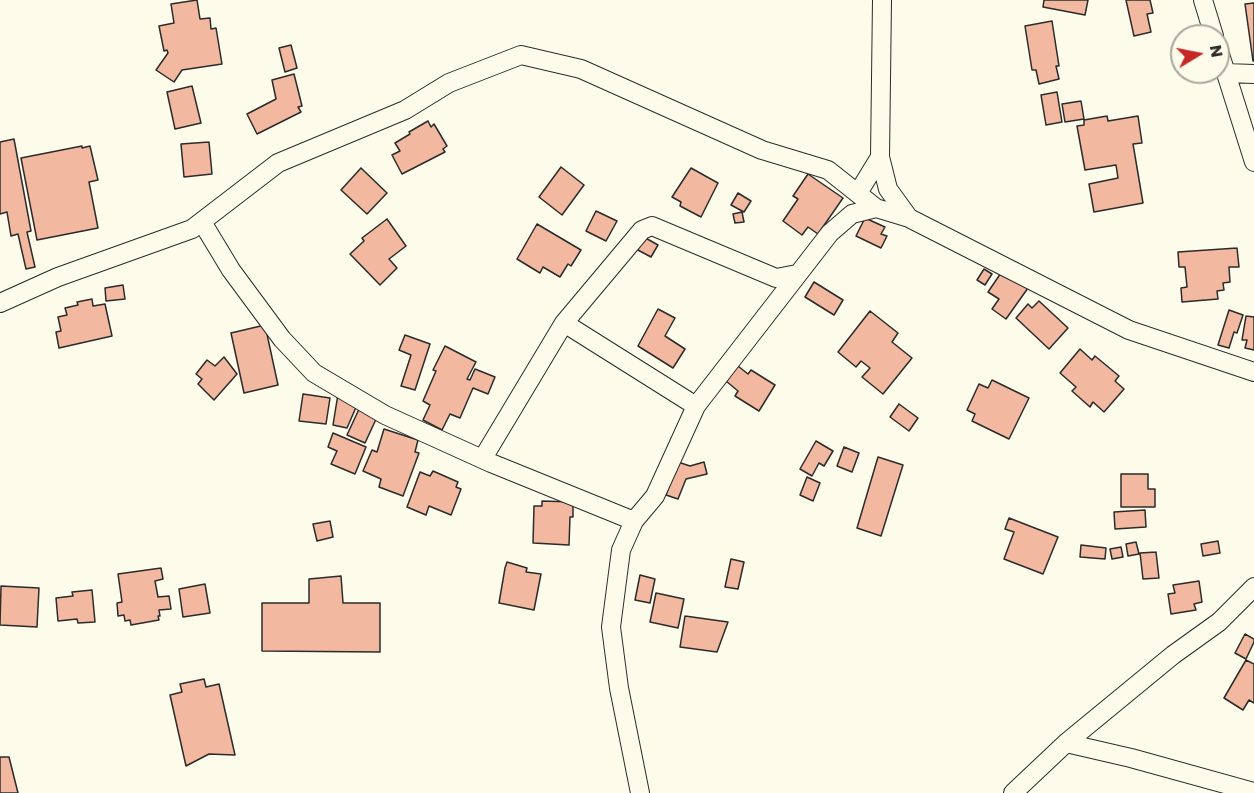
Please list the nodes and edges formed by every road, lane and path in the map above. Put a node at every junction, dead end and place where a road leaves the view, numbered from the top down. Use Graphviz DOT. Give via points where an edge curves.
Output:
graph roads {
  1 [pos="882,0"];
  2 [pos="1203,0"];
  3 [pos="1210,24"];
  4 [pos="1230,73"];
  5 [pos="1254,74"];
  6 [pos="1229,84"];
  7 [pos="880,157"];
  8 [pos="1254,162"];
  9 [pos="858,193"];
  10 [pos="876,208"];
  11 [pos="909,218"];
  12 [pos="202,222"];
  13 [pos="797,274"];
  14 [pos="0,303"];
  15 [pos="564,323"];
  16 [pos="1254,372"];
  17 [pos="696,406"];
  18 [pos="483,458"];
  19 [pos="634,521"];
  20 [pos="1254,587"];
  21 [pos="1066,743"];
  22 [pos="1254,792"];
  23 [pos="640,793"];
  24 [pos="1013,793"];
  1 -- 7 [label="street"];
  2 -- 3 [label="street"];
  4 -- 5 [label="street"];
  6 -- 8 [label="street"];
  7 -- 9 [label="street"];
  7 -- 11 [label="street" via="888,189"];
  9 -- 10 [label="street"];
  9 -- 12 [label="street" via="828,170 762,150 580,69 520,55 448,83 405,110 278,163"];
  10 -- 11 [label="street"];
  10 -- 13 [label="street" via="852,214 830,233"];
  11 -- 16 [label="street" via="1129,330"];
  12 -- 14 [label="street"];
  12 -- 18 [label="street" via="231,270 282,339 314,373 384,415"];
  13 -- 15 [label="street" via="776,278 652,226 642,230"];
  13 -- 17 [label="street"];
  15 -- 17 [label="street"];
  15 -- 18 [label="street"];
  17 -- 19 [label="street" via="655,496"];
  18 -- 19 [label="street"];
  19 -- 23 [label="street" via="621,550 611,627"];
  20 -- 21 [label="street" via="1219,622"];
  21 -- 22 [label="street"];
  21 -- 24 [label="street"];
}
